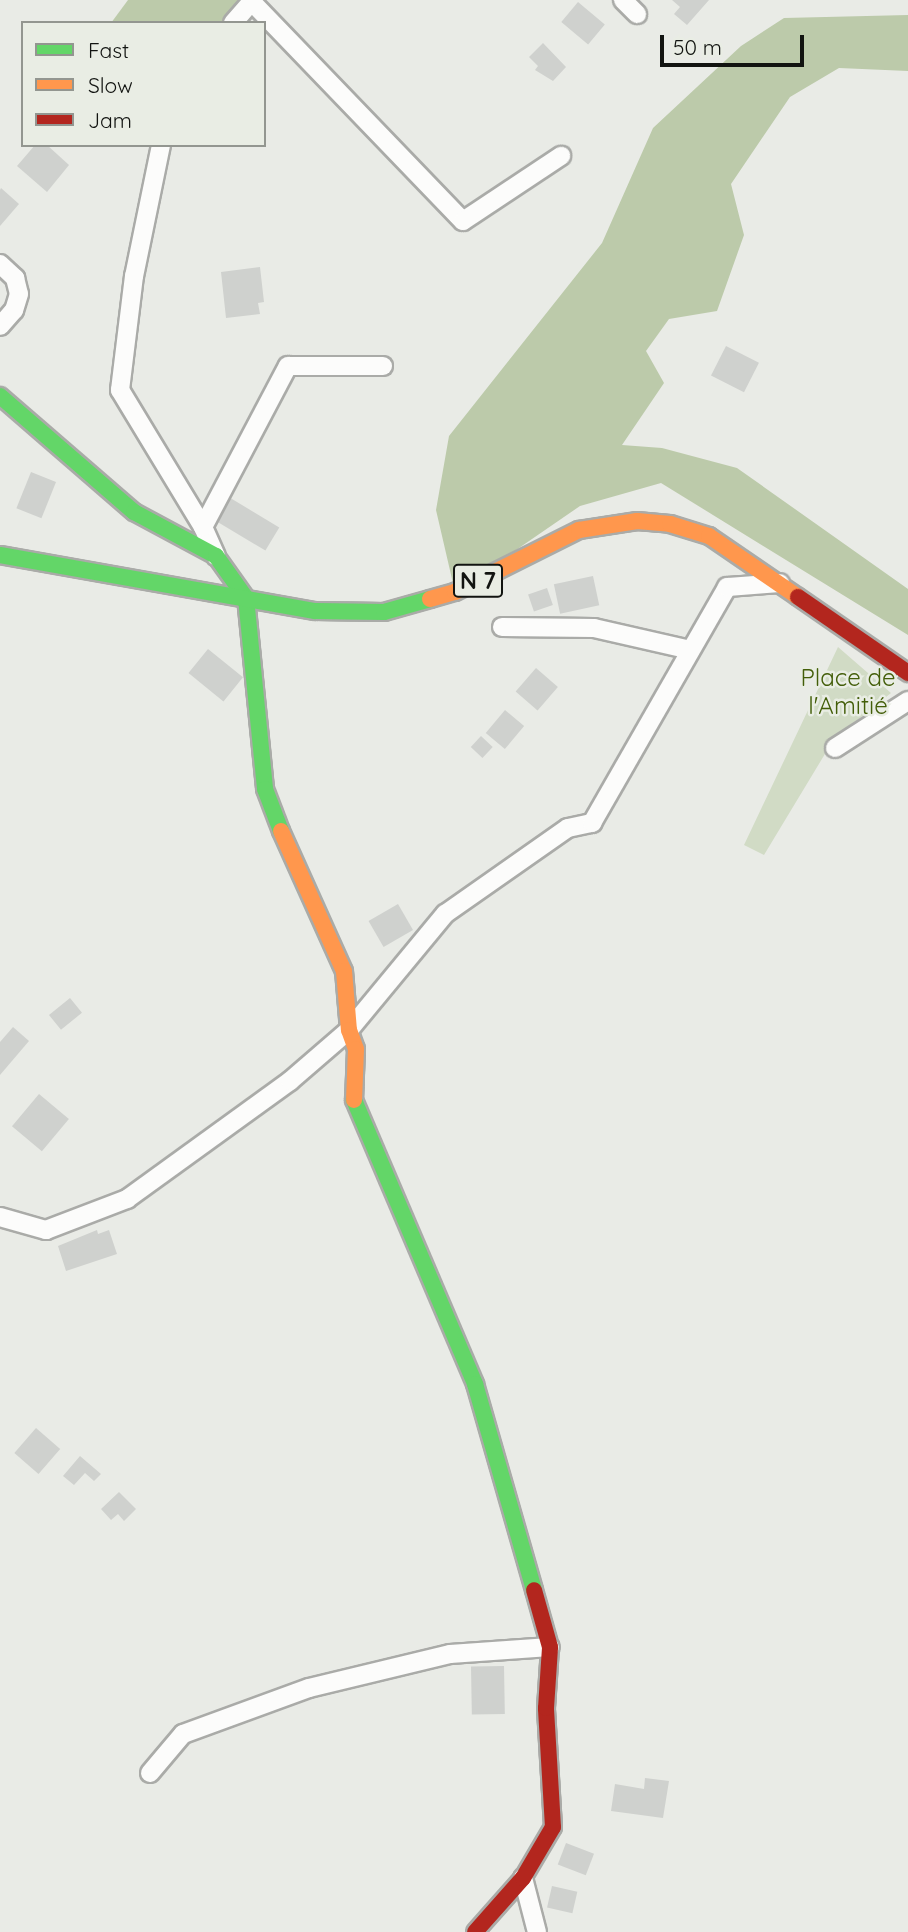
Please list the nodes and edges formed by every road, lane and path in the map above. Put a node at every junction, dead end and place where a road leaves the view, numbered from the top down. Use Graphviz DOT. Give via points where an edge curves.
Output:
graph roads {
  1 [pos="623,0"];
  2 [pos="253,1"];
  3 [pos="637,14"];
  4 [pos="235,21"];
  5 [pos="161,147"];
  6 [pos="561,156"];
  7 [pos="0,264"];
  8 [pos="0,326"];
  9 [pos="383,366"];
  10 [pos="0,396"];
  11 [pos="203,527"];
  12 [pos="0,555"];
  13 [pos="216,556"];
  14 [pos="782,582"];
  15 [pos="246,598"];
  16 [pos="502,626"];
  17 [pos="691,650"];
  18 [pos="908,673"];
  19 [pos="908,701"];
  20 [pos="835,748"];
  21 [pos="349,1030"];
  22 [pos="0,1217"];
  23 [pos="550,1647"];
  24 [pos="150,1773"];
  25 [pos="523,1878"];
  26 [pos="475,1932"];
  27 [pos="537,1932"];
  1 -- 3 [label="street"];
  2 -- 4 [label="street"];
  2 -- 6 [label="street" via="463,221"];
  5 -- 11 [label="street" via="134,276 120,390"];
  7 -- 8 [label="street" via="15,278 19,294 14,310"];
  9 -- 11 [label="street" via="288,366"];
  10 -- 13 [label="street" via="134,512"];
  11 -- 13 [label="street"];
  12 -- 15 [label="street, N 7"];
  13 -- 15 [label="street"];
  14 -- 15 [label="street, N 7" via="709,536 670,524 637,521 579,530 455,592 384,612 315,611"];
  14 -- 17 [label="street" via="727,587"];
  14 -- 18 [label="street, N 7"];
  15 -- 21 [label="street" via="265,789 309,901 344,971"];
  16 -- 17 [label="street" via="594,628"];
  17 -- 21 [label="street" via="592,823 568,828 445,914"];
  19 -- 20 [label="street"];
  21 -- 22 [label="street" via="290,1081 127,1199 46,1230"];
  21 -- 23 [label="street" via="356,1049 351,1094 410,1241 475,1384"];
  23 -- 24 [label="street" via="450,1654 309,1688 183,1734"];
  23 -- 25 [label="street" via="546,1708 553,1827"];
  25 -- 26 [label="street"];
  25 -- 27 [label="street"];
}
